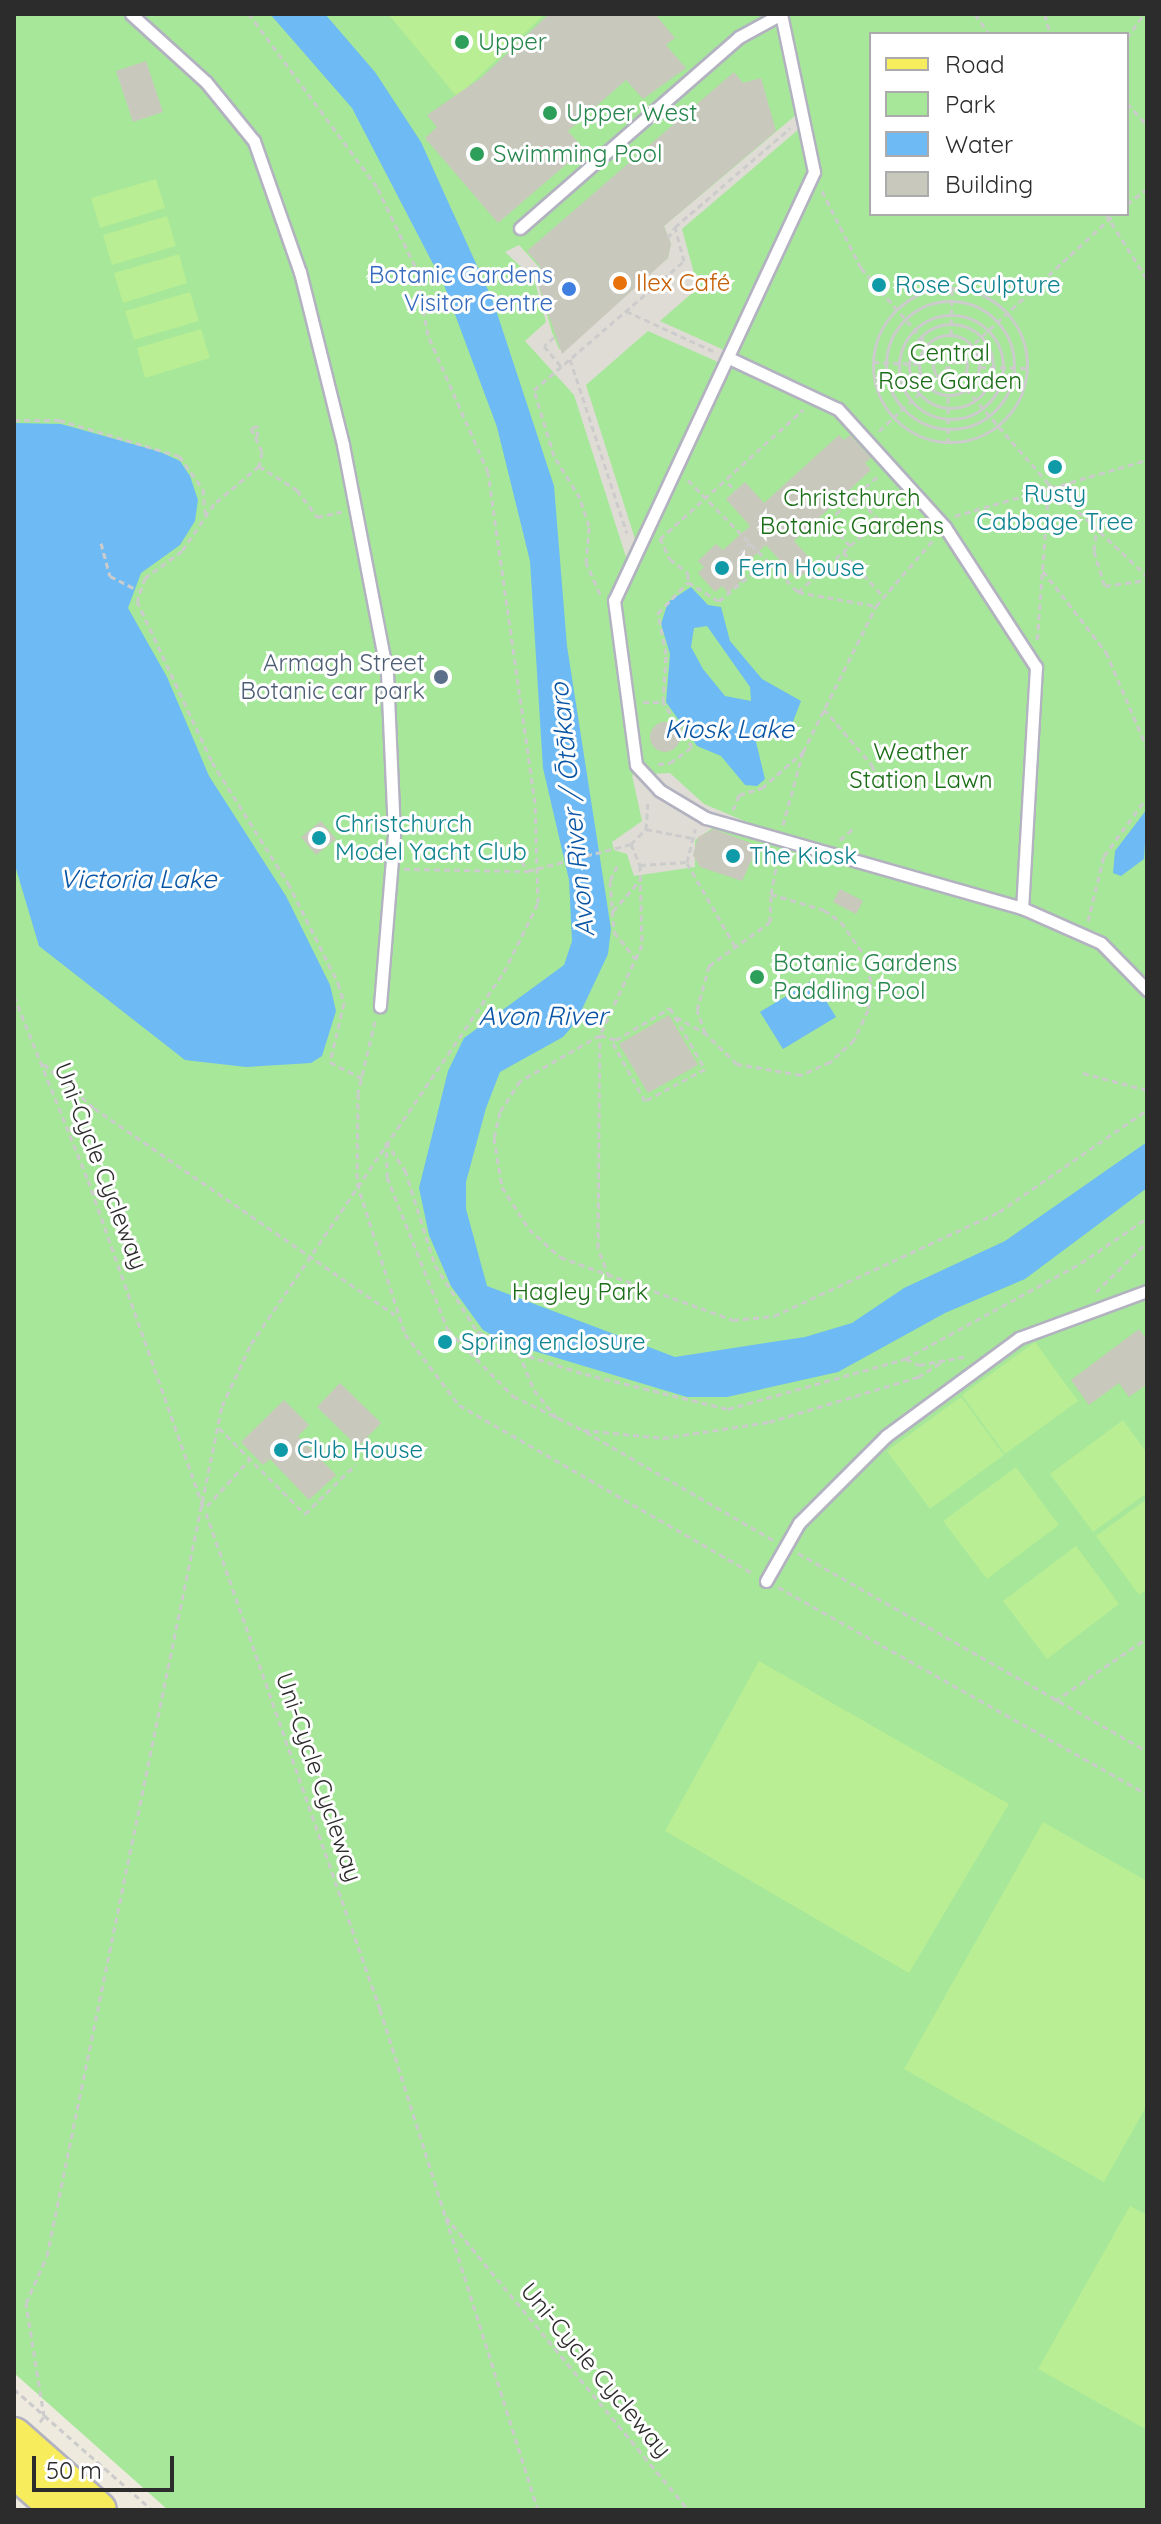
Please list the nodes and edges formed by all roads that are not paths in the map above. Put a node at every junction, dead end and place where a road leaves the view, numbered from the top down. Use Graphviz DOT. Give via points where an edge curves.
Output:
graph roads {
  1 [pos="131,14"];
  2 [pos="520,228"];
  3 [pos="729,358"];
  4 [pos="1022,908"];
  5 [pos="1147,990"];
  6 [pos="380,1006"];
  7 [pos="1147,1291"];
  8 [pos="766,1581"];
  9 [pos="26,2430"];
  10 [pos="14,2470"];
  11 [pos="59,2510"];
  12 [pos="99,2510"];
  1 -- 6 [label="lane" via="216,93 265,162 300,272 355,509 392,730 394,835"];
  2 -- 3 [label="lane" via="739,37 781,14 813,178"];
  3 -- 4 [label="lane" via="838,409 942,530 1036,667"];
  3 -- 4 [label="lane" via="614,600 636,765 659,790 706,818"];
  4 -- 5 [label="lane" via="1101,943"];
  7 -- 8 [label="lane" via="1019,1338 886,1436 831,1486"];
  9 -- 12 [label="main road"];
  10 -- 11 [label="main road"];
}
